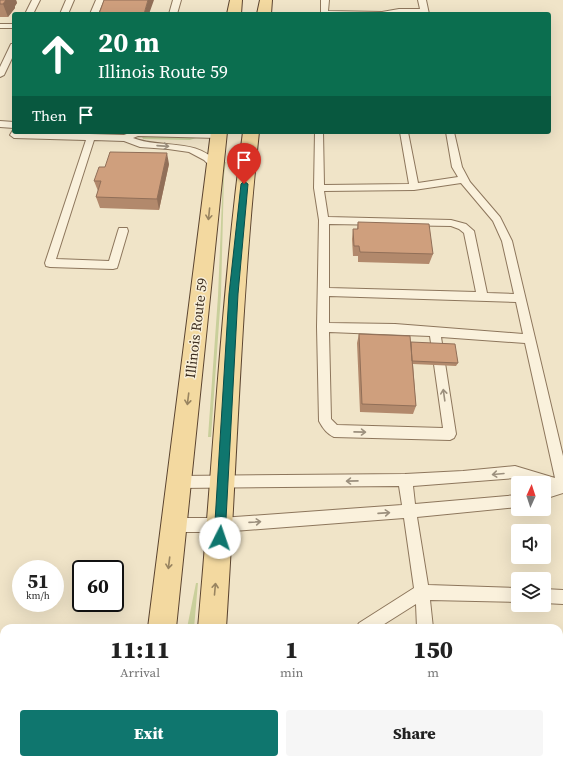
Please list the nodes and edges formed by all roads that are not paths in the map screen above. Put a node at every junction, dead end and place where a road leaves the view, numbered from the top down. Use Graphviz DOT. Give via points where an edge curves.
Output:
graph roads {
  1 [pos="36,0"];
  2 [pos="70,0"];
  3 [pos="100,0"];
  4 [pos="177,0"];
  5 [pos="236,0"];
  6 [pos="266,0"];
  7 [pos="325,0"];
  8 [pos="422,0"];
  9 [pos="30,12"];
  10 [pos="65,12"];
  11 [pos="95,12"];
  12 [pos="174,12"];
  13 [pos="234,12"];
  14 [pos="264,12"];
  15 [pos="324,12"];
  16 [pos="388,12"];
  17 [pos="419,12"];
  18 [pos="424,12"];
  19 [pos="0,26"];
  20 [pos="12,26"];
  21 [pos="12,50"];
  22 [pos="0,75"];
  23 [pos="0,124"];
  24 [pos="12,124"];
  25 [pos="15,134"];
  26 [pos="135,134"];
  27 [pos="218,134"];
  28 [pos="251,134"];
  29 [pos="319,134"];
  30 [pos="404,134"];
  31 [pos="450,134"];
  32 [pos="91,137"];
  33 [pos="125,138"];
  34 [pos="214,165"];
  35 [pos="246,170"];
  36 [pos="463,180"];
  37 [pos="414,187"];
  38 [pos="319,188"];
  39 [pos="324,220"];
  40 [pos="123,231"];
  41 [pos="324,292"];
  42 [pos="482,297"];
  43 [pos="520,298"];
  44 [pos="323,327"];
  45 [pos="435,332"];
  46 [pos="530,339"];
  47 [pos="405,480"];
  48 [pos="178,482"];
  49 [pos="222,482"];
  50 [pos="563,486"];
  51 [pos="551,490"];
  52 [pos="511,502"];
  53 [pos="409,511"];
  54 [pos="174,525"];
  55 [pos="221,525"];
  56 [pos="422,592"];
  57 [pos="511,595"];
  58 [pos="551,596"];
  59 [pos="563,597"];
  60 [pos="162,624"];
  61 [pos="212,624"];
  62 [pos="370,624"];
  63 [pos="425,624"];
  1 -- 9 [label="lane"];
  2 -- 10 [label="lane"];
  3 -- 11 [label="lane"];
  4 -- 12 [label="lane"];
  5 -- 13 [label="main road"];
  6 -- 14 [label="main road"];
  7 -- 15 [label="lane"];
  8 -- 18 [label="lane"];
  16 -- 17 [label="lane" via="399,8"];
  19 -- 20 [label="lane"];
  21 -- 22 [label="lane"];
  23 -- 24 [label="lane"];
  25 -- 32 [label="lane"];
  26 -- 33 [label="lane"];
  27 -- 34 [label="main road, Illinois Route 59"];
  27 -- 35 [label="main road"];
  28 -- 35 [label="main road"];
  29 -- 38 [label="lane"];
  30 -- 37 [label="lane"];
  31 -- 36 [label="lane" via="457,167"];
  32 -- 33 [label="lane"];
  32 -- 40 [label="lane" via="50,263 113,265"];
  33 -- 34 [label="lane, one-way" via="140,144 191,150 207,158"];
  34 -- 48 [label="main road, Illinois Route 59, one-way"];
  35 -- 49 [label="main road" via="234,294"];
  36 -- 37 [label="lane"];
  36 -- 43 [label="lane" via="497,219 507,241"];
  37 -- 38 [label="lane"];
  38 -- 39 [label="lane"];
  39 -- 41 [label="lane"];
  39 -- 42 [label="lane" via="451,223 462,226 469,231"];
  41 -- 42 [label="lane"];
  41 -- 44 [label="lane"];
  42 -- 43 [label="lane"];
  43 -- 46 [label="lane"];
  44 -- 45 [label="lane"];
  44 -- 45 [label="lane, one-way" via="325,421 334,431 450,434"];
  45 -- 46 [label="lane"];
  46 -- 50 [label="lane"];
  47 -- 49 [label="lane, one-way"];
  50 -- 47 [label="lane, one-way" via="515,472"];
  47 -- 53 [label="lane"];
  48 -- 49 [label="lane"];
  48 -- 54 [label="main road, Illinois Route 59"];
  49 -- 55 [label="main road"];
  50 -- 51 [label="lane"];
  52 -- 53 [label="lane"];
  55 -- 53 [label="lane, one-way"];
  53 -- 56 [label="lane"];
  54 -- 55 [label="lane"];
  54 -- 60 [label="main road, Illinois Route 59, one-way"];
  61 -- 55 [label="main road, one-way"];
  56 -- 57 [label="lane"];
  56 -- 62 [label="lane"];
  56 -- 63 [label="lane"];
  58 -- 59 [label="lane"];
}
